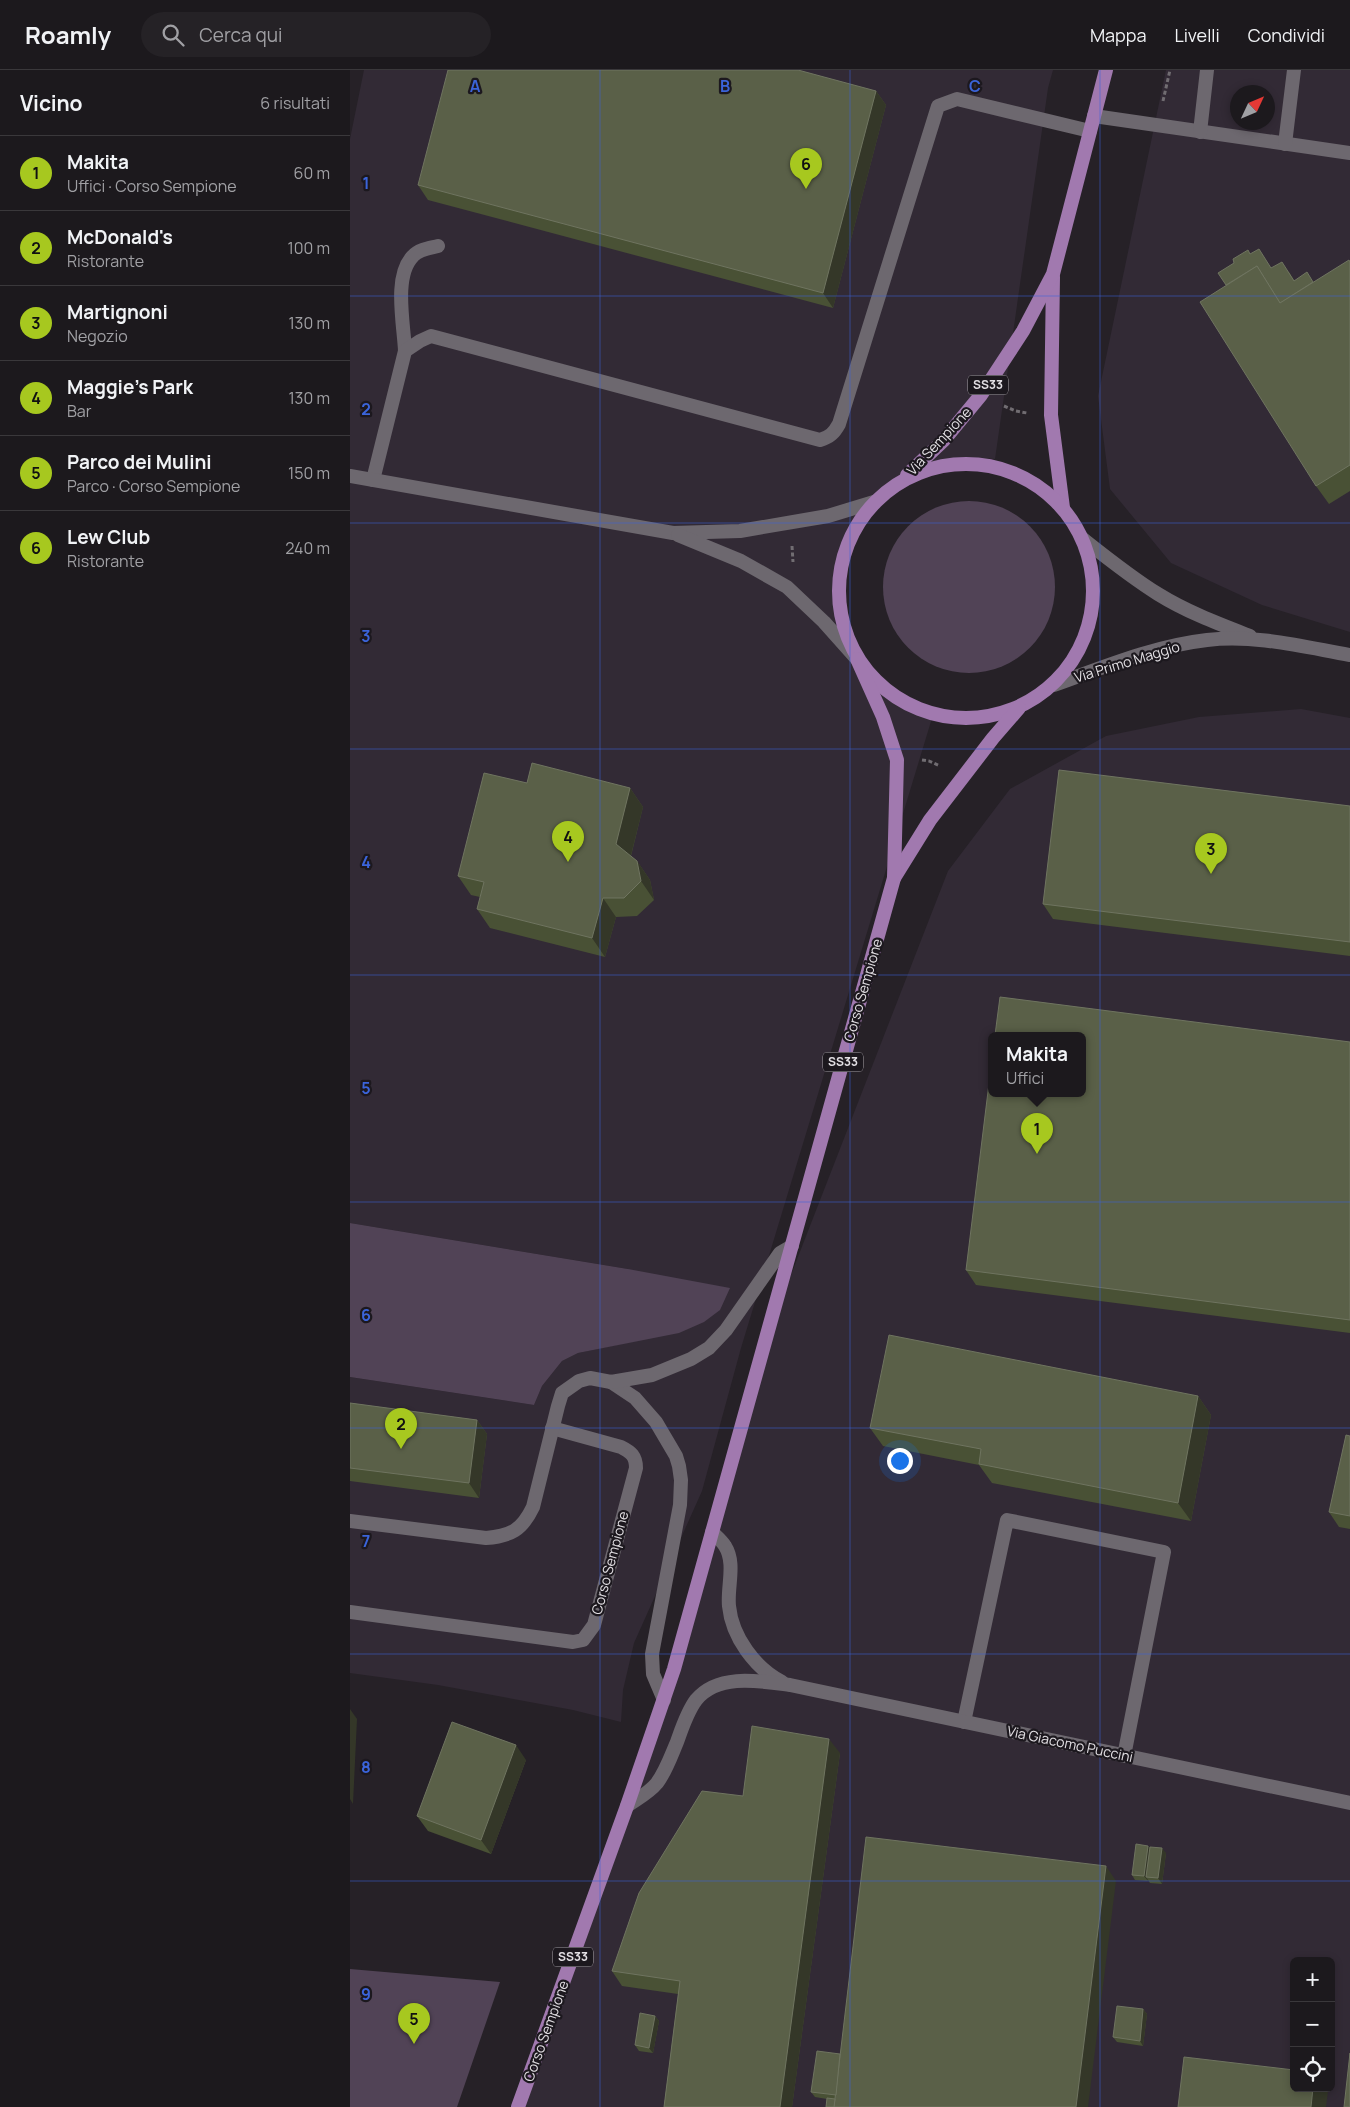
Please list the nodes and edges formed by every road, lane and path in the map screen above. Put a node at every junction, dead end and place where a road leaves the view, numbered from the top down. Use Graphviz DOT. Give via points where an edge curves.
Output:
graph roads {
  1 [pos="1106,70"];
  2 [pos="1170,70"];
  3 [pos="1207,70"];
  4 [pos="1294,70"];
  5 [pos="1094,116"];
  6 [pos="1158,126"];
  7 [pos="1090,131"];
  8 [pos="1200,132"];
  9 [pos="1286,144"];
  10 [pos="1350,153"];
  11 [pos="438,246"];
  12 [pos="1053,274"];
  13 [pos="405,352"];
  14 [pos="981,395"];
  15 [pos="1051,415"];
  16 [pos="350,476"];
  17 [pos="373,480"];
  18 [pos="901,480"];
  19 [pos="874,502"];
  20 [pos="1063,508"];
  21 [pos="788,523"];
  22 [pos="673,533"];
  23 [pos="1083,539"];
  24 [pos="787,587"];
  25 [pos="1260,640"];
  26 [pos="1350,655"];
  27 [pos="857,659"];
  28 [pos="1054,684"];
  29 [pos="1020,708"];
  30 [pos="897,760"];
  31 [pos="963,776"];
  32 [pos="894,878"];
  33 [pos="792,1246"];
  34 [pos="611,1382"];
  35 [pos="552,1428"];
  36 [pos="350,1520"];
  37 [pos="712,1532"];
  38 [pos="350,1612"];
  39 [pos="790,1685"];
  40 [pos="664,1700"];
  41 [pos="964,1722"];
  42 [pos="1124,1756"];
  43 [pos="1350,1803"];
  44 [pos="627,1806"];
  45 [pos="518,2107"];
  1 -- 5 [label="main road, Via Sempione / SS33"];
  2 -- 6 [label="path"];
  3 -- 8 [label="street"];
  4 -- 9 [label="street"];
  5 -- 6 [label="street"];
  5 -- 7 [label="main road, Via Sempione / SS33"];
  6 -- 8 [label="street"];
  7 -- 12 [label="main road, Via Sempione / SS33"];
  7 -- 13 [label="street" via="957,98 938,106 839,424 831,435 820,440 431,336"];
  8 -- 9 [label="street"];
  9 -- 10 [label="street"];
  11 -- 13 [label="street" via="413,255 405,269 401,284"];
  12 -- 14 [label="main road, Via Sempione / SS33" via="1024,331"];
  12 -- 15 [label="main road, Via Sempione / SS33"];
  13 -- 17 [label="street"];
  14 -- 15 [label="path" via="1016,412"];
  14 -- 18 [label="main road, Via Sempione / SS33" via="943,441"];
  15 -- 20 [label="main road, Via Sempione / SS33"];
  16 -- 17 [label="street"];
  17 -- 22 [label="street"];
  18 -- 19 [label="main road, SS33"];
  18 -- 20 [label="main road, SS33" via="934,467 968,463 1002,468 1036,484"];
  19 -- 21 [label="street" via="828,516"];
  19 -- 27 [label="main road, SS33" via="853,530 840,570 838,595 843,628"];
  20 -- 23 [label="main road, SS33"];
  21 -- 22 [label="street" via="740,531"];
  21 -- 24 [label="path" via="794,558"];
  22 -- 24 [label="street" via="741,561"];
  23 -- 25 [label="street, Via Primo Maggio" via="1159,595 1205,619"];
  23 -- 28 [label="main road, SS33" via="1093,574 1093,611 1080,651"];
  24 -- 27 [label="street"];
  25 -- 26 [label="street, Via Primo Maggio"];
  25 -- 28 [label="street, Via Primo Maggio" via="1208,640 1149,652"];
  27 -- 29 [label="main road, SS33" via="878,685 906,704 937,716 979,719"];
  27 -- 30 [label="main road, Corso Sempione / SS33" via="883,717"];
  28 -- 29 [label="main road, SS33"];
  29 -- 31 [label="main road, Corso Sempione / SS33"];
  30 -- 31 [label="path" via="929,761"];
  30 -- 32 [label="main road, Corso Sempione / SS33"];
  31 -- 32 [label="main road, Corso Sempione / SS33" via="930,820"];
  32 -- 33 [label="main road, Corso Sempione / SS33"];
  33 -- 34 [label="street" via="780,1253 710,1348 652,1375"];
  33 -- 37 [label="main road, Corso Sempione / SS33"];
  34 -- 35 [label="street" via="590,1378 567,1387 562,1393"];
  34 -- 40 [label="street" via="635,1398 656,1422 679,1466 680,1505 652,1654 653,1674"];
  35 -- 36 [label="street" via="533,1507 527,1520 516,1531 486,1538"];
  35 -- 38 [label="street, Corso Sempione" via="621,1446 636,1459 594,1625 582,1640 573,1642"];
  37 -- 39 [label="street" via="729,1555 729,1608 741,1641 765,1670"];
  37 -- 40 [label="main road, Corso Sempione / SS33"];
  39 -- 41 [label="street, Via Giacomo Puccini"];
  39 -- 44 [label="street" via="731,1682 705,1692 690,1710 658,1782"];
  40 -- 44 [label="main road, Corso Sempione / SS33"];
  41 -- 42 [label="street, Via Giacomo Puccini"];
  41 -- 42 [label="street" via="1006,1520 1164,1552"];
  42 -- 43 [label="street, Via Giacomo Puccini"];
  44 -- 45 [label="main road, Corso Sempione / SS33"];
}
